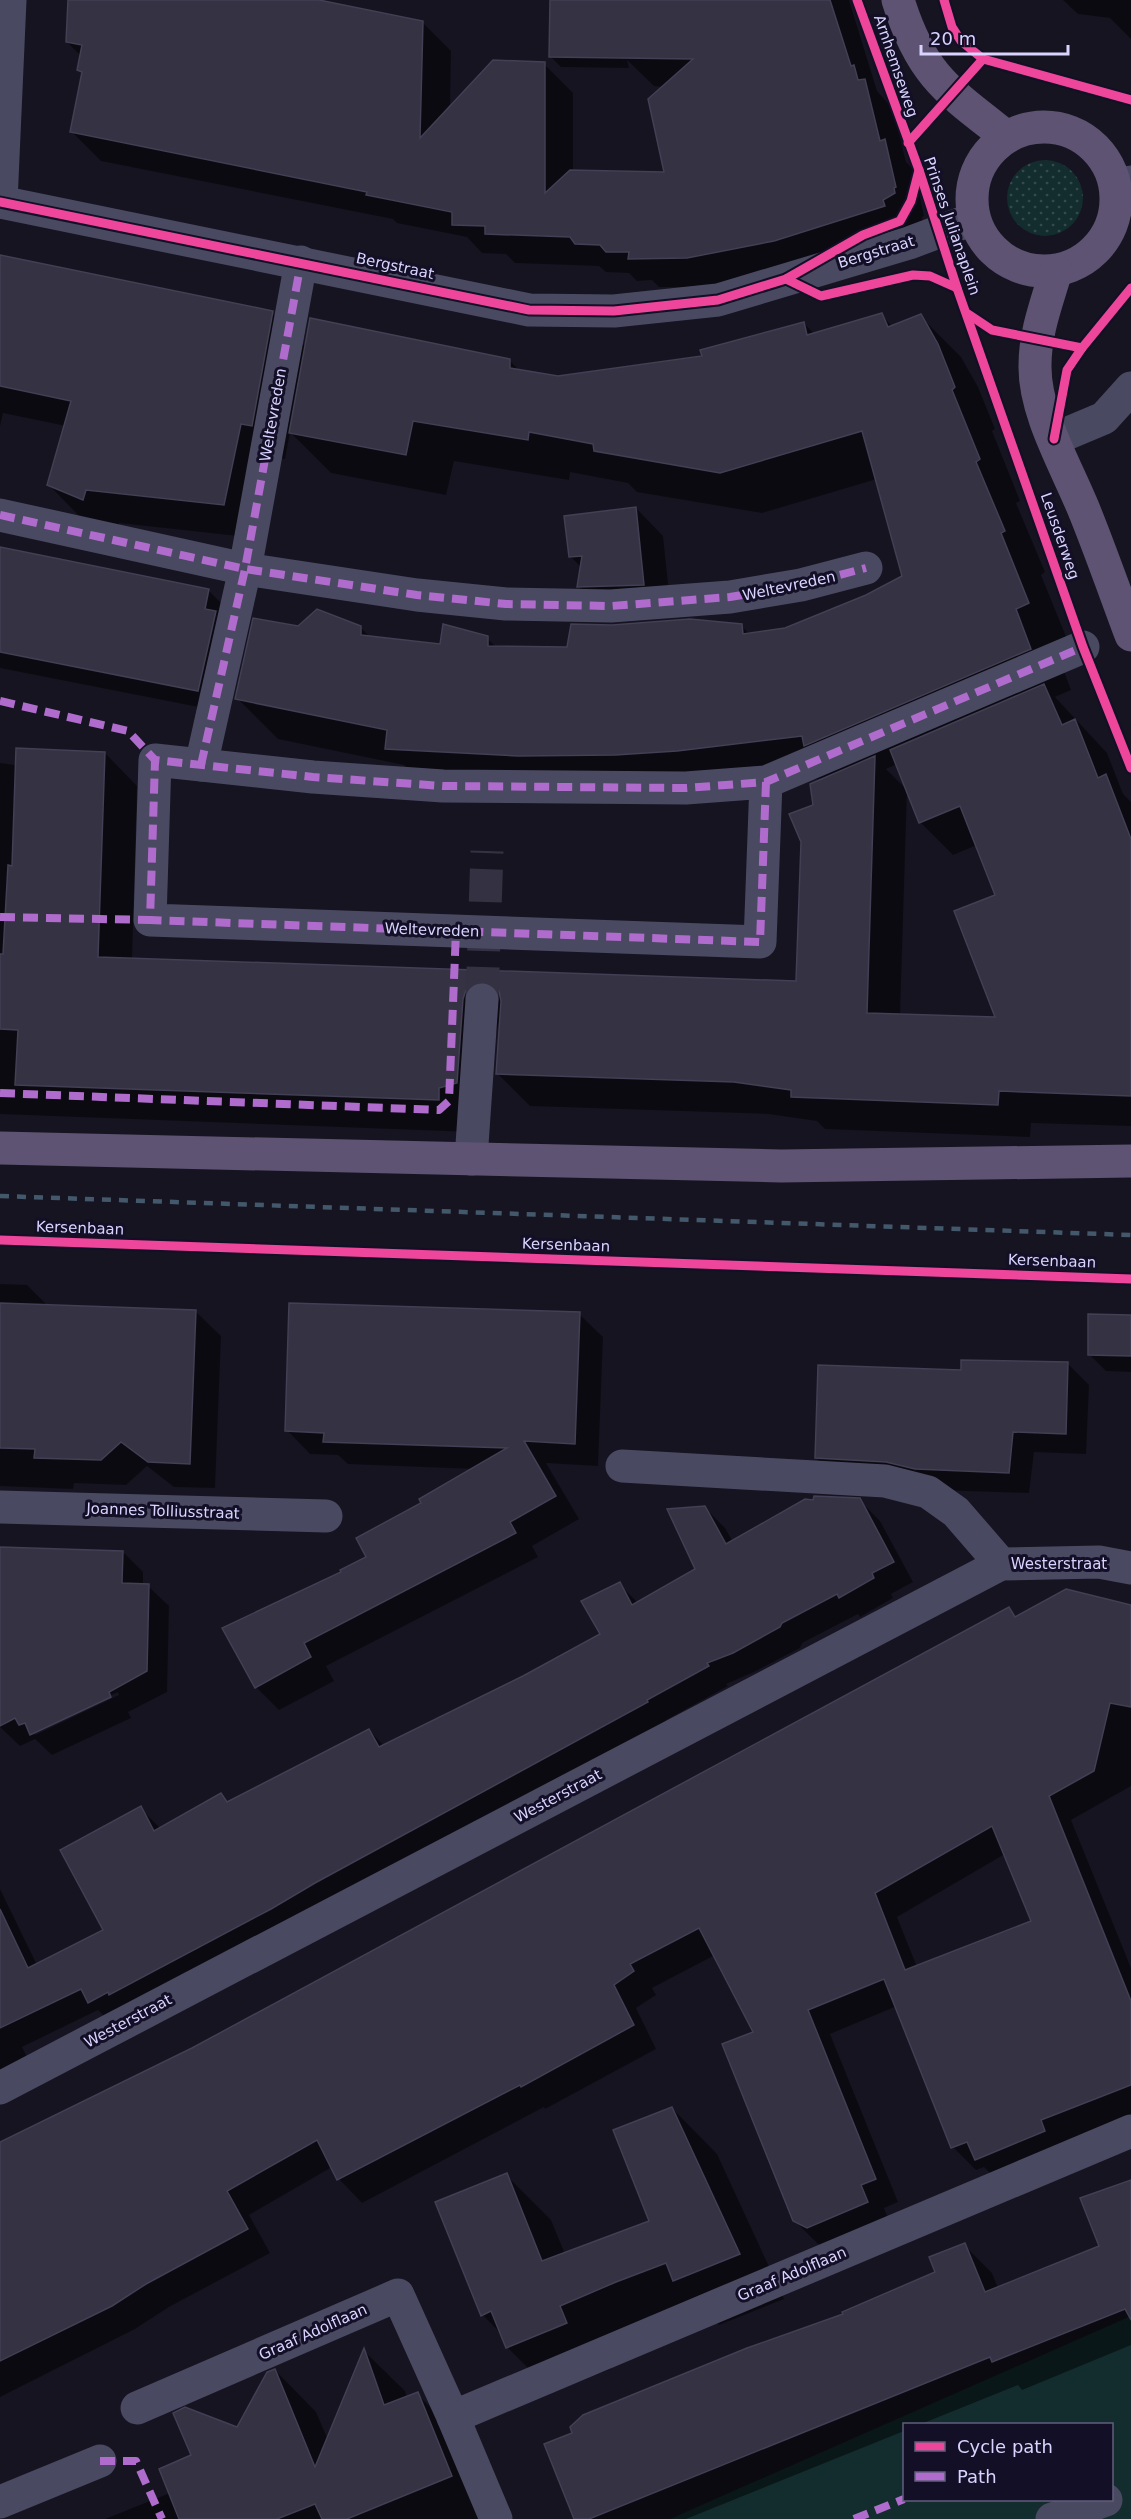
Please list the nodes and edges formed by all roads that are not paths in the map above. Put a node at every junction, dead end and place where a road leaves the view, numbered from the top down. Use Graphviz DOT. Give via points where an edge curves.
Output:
graph roads {
  1 [pos="10,0"];
  2 [pos="904,2"];
  3 [pos="1007,137"];
  4 [pos="1124,183"];
  5 [pos="1,202"];
  6 [pos="973,219"];
  7 [pos="301,262"];
  8 [pos="1056,271"];
  9 [pos="1131,388"];
  10 [pos="1054,439"];
  11 [pos="0,515"];
  12 [pos="245,568"];
  13 [pos="866,568"];
  14 [pos="1131,635"];
  15 [pos="1083,647"];
  16 [pos="201,765"];
  17 [pos="766,782"];
  18 [pos="482,1000"];
  19 [pos="0,1148"];
  20 [pos="471,1159"];
  21 [pos="1131,1161"];
  22 [pos="622,1466"];
  23 [pos="0,1507"];
  24 [pos="326,1516"];
  25 [pos="1001,1564"];
  26 [pos="1131,1568"];
  27 [pos="0,2088"];
  28 [pos="1131,2131"];
  29 [pos="137,2408"];
  30 [pos="453,2417"];
  31 [pos="100,2461"];
  32 [pos="1103,2501"];
  33 [pos="0,2502"];
  34 [pos="496,2519"];
  35 [pos="1052,2519"];
  1 -- 5 [label="street"];
  2 -- 3 [label="main road, Arnhemseweg" via="916,48 933,75"];
  3 -- 4 [label="main road, Prinses Julianaplein" via="1028,128 1051,127 1073,132 1093,145"];
  3 -- 6 [label="main road, Prinses Julianaplein" via="985,156 974,182 970,202"];
  4 -- 8 [label="main road, Prinses Julianaplein" via="1109,234 1087,259"];
  5 -- 7 [label="street, Bergstraat"];
  6 -- 7 [label="street, Bergstraat" via="909,243 718,300 614,311 529,310"];
  6 -- 8 [label="main road, Prinses Julianaplein" via="993,250 1011,264 1033,271"];
  7 -- 12 [label="street, Weltevreden"];
  8 -- 10 [label="main road, Leusderweg" via="1036,339 1035,366 1040,401"];
  9 -- 10 [label="street" via="1104,418"];
  10 -- 14 [label="main road, Leusderweg"];
  11 -- 12 [label="street, Weltevreden"];
  12 -- 13 [label="street, Weltevreden" via="417,595 506,604 611,606 730,597 801,585"];
  12 -- 16 [label="street, Weltevreden"];
  15 -- 17 [label="street, Weltevreden"];
  16 -- 17 [label="street, Weltevreden" via="443,786 675,788"];
  16 -- 17 [label="street, Weltevreden" via="155,760 150,920 760,942"];
  18 -- 20 [label="street"];
  19 -- 20 [label="main road"];
  20 -- 21 [label="main road" via="781,1166"];
  22 -- 25 [label="street" via="885,1481 928,1492 956,1512"];
  23 -- 24 [label="street, Joannes Tolliusstraat"];
  25 -- 26 [label="street, Westerstraat" via="1099,1562"];
  25 -- 27 [label="street, Westerstraat"];
  28 -- 30 [label="street, Graaf Adolflaan"];
  29 -- 30 [label="street, Graaf Adolflaan" via="398,2295"];
  30 -- 34 [label="street, Graaf Adolflaan"];
  31 -- 33 [label="street"];
  32 -- 35 [label="street"];
}
